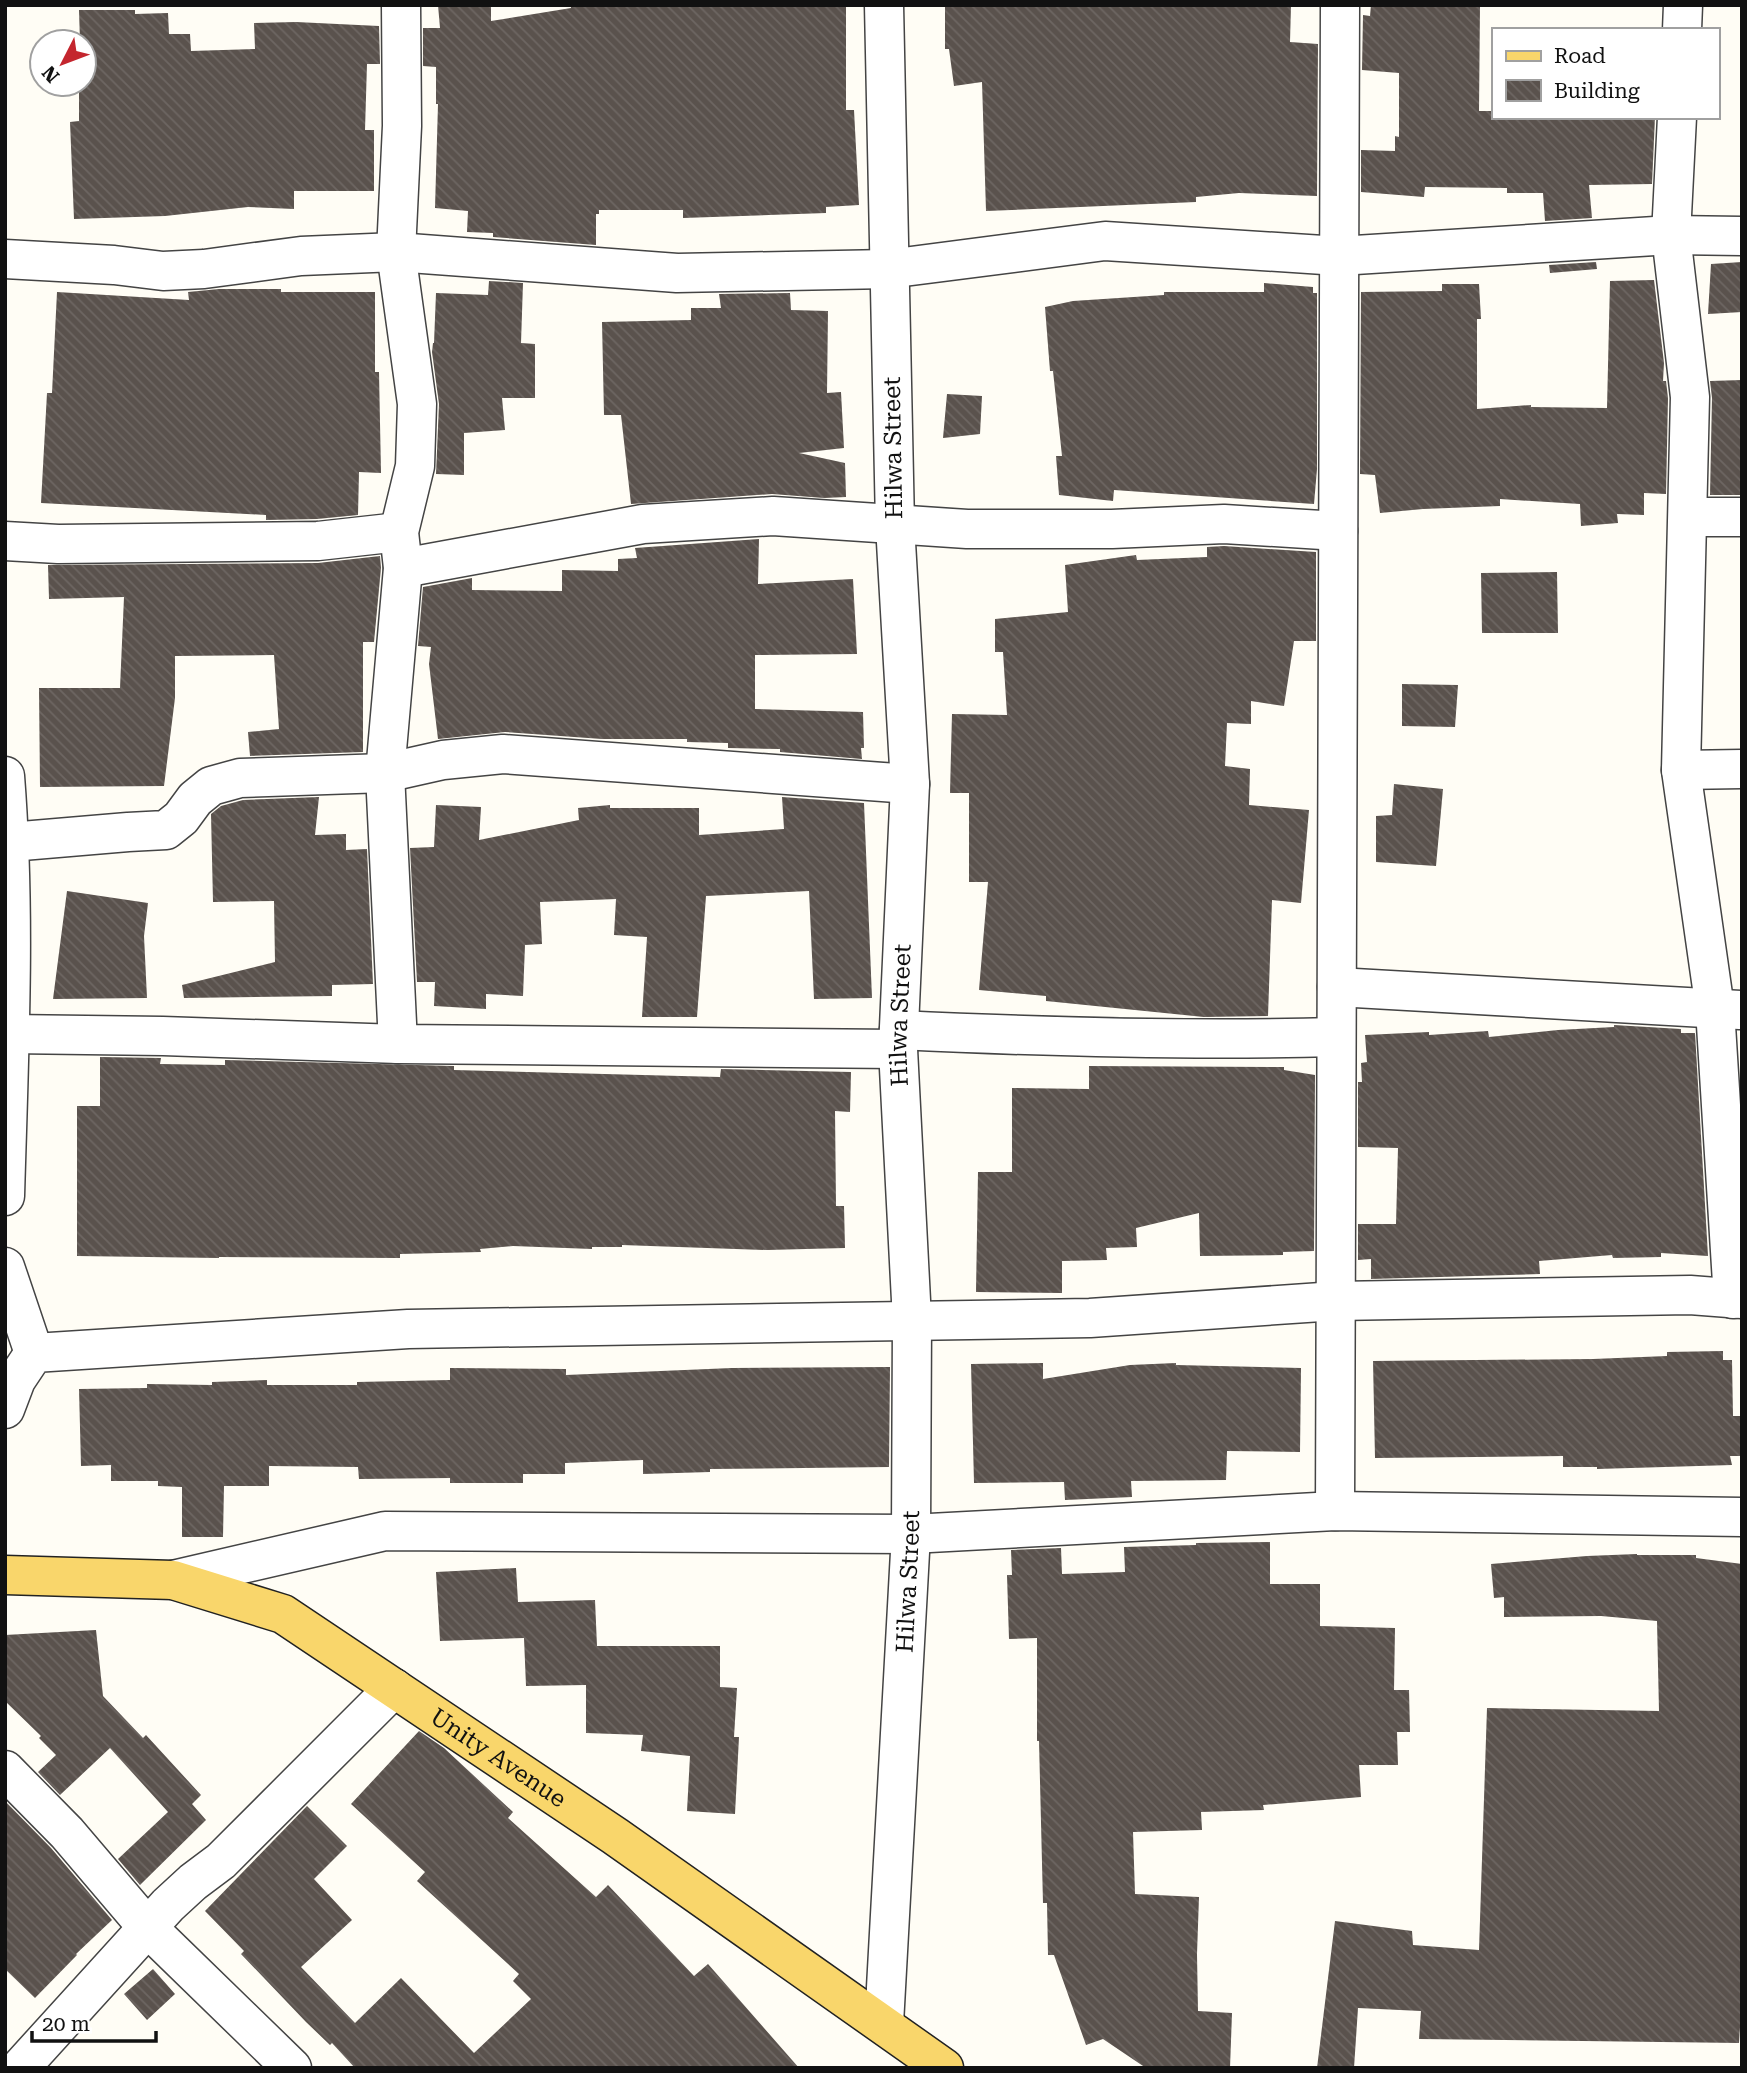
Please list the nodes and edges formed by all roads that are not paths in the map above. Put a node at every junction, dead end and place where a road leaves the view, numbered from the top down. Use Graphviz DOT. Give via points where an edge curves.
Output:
graph roads {
  1 [pos="401,5"];
  2 [pos="884,5"];
  3 [pos="1340,5"];
  4 [pos="1683,5"];
  5 [pos="1682,28"];
  6 [pos="1677,119"];
  7 [pos="1671,235"];
  8 [pos="1742,236"];
  9 [pos="396,252"];
  10 [pos="1339,256"];
  11 [pos="5,259"];
  12 [pos="888,269"];
  13 [pos="1689,517"];
  14 [pos="1742,517"];
  15 [pos="895,525"];
  16 [pos="1338,531"];
  17 [pos="5,541"];
  18 [pos="401,550"];
  19 [pos="1742,769"];
  20 [pos="1681,770"];
  21 [pos="385,773"];
  22 [pos="5,776"];
  23 [pos="910,784"];
  24 [pos="10,842"];
  25 [pos="1337,987"];
  26 [pos="1729,1010"];
  27 [pos="9,1034"];
  28 [pos="1336,1037"];
  29 [pos="899,1040"];
  30 [pos="398,1044"];
  31 [pos="5,1196"];
  32 [pos="5,1267"];
  33 [pos="1737,1299"];
  34 [pos="1336,1301"];
  35 [pos="912,1320"];
  36 [pos="34,1353"];
  37 [pos="5,1409"];
  38 [pos="1335,1511"];
  39 [pos="1742,1517"];
  40 [pos="911,1534"];
  41 [pos="5,1576"];
  42 [pos="173,1580"];
  43 [pos="394,1688"];
  44 [pos="5,1770"];
  45 [pos="147,1927"];
  46 [pos="884,2024"];
  47 [pos="20,2068"];
  48 [pos="292,2068"];
  49 [pos="944,2068"];
  1 -- 9 [label="street"];
  2 -- 12 [label="street, Hilwa Street"];
  3 -- 10 [label="street"];
  4 -- 5 [label="street"];
  6 -- 7 [label="street"];
  7 -- 8 [label="street"];
  7 -- 10 [label="street"];
  7 -- 13 [label="street" via="1690,397"];
  9 -- 11 [label="street" via="301,256 163,271"];
  9 -- 12 [label="street" via="677,273"];
  9 -- 18 [label="street" via="417,404 415,466"];
  10 -- 12 [label="street" via="1104,241"];
  10 -- 16 [label="street"];
  12 -- 15 [label="street, Hilwa Street"];
  13 -- 14 [label="street"];
  13 -- 20 [label="street"];
  15 -- 16 [label="street" via="1112,529 1224,524"];
  15 -- 18 [label="street" via="772,516 643,524"];
  15 -- 23 [label="street, Hilwa Street"];
  16 -- 25 [label="street"];
  17 -- 18 [label="street" via="318,541"];
  18 -- 21 [label="street"];
  19 -- 20 [label="street"];
  20 -- 26 [label="street"];
  21 -- 23 [label="street" via="443,760 503,754"];
  21 -- 24 [label="street" via="240,778 211,786 166,830"];
  21 -- 30 [label="street"];
  22 -- 24 [label="street"];
  23 -- 29 [label="street, Hilwa Street"];
  24 -- 27 [label="street"];
  25 -- 26 [label="street"];
  25 -- 28 [label="street"];
  26 -- 33 [label="street"];
  27 -- 30 [label="street"];
  27 -- 31 [label="street"];
  28 -- 29 [label="street"];
  28 -- 34 [label="street"];
  29 -- 30 [label="street"];
  29 -- 35 [label="street, Hilwa Street"];
  32 -- 36 [label="street"];
  33 -- 34 [label="street" via="1690,1295"];
  34 -- 35 [label="street" via="1090,1318"];
  34 -- 38 [label="street"];
  35 -- 36 [label="street" via="408,1329"];
  35 -- 40 [label="street, Hilwa Street"];
  36 -- 37 [label="street" via="16,1380"];
  38 -- 39 [label="street"];
  38 -- 40 [label="street"];
  40 -- 42 [label="street" via="385,1531"];
  40 -- 46 [label="street, Hilwa Street"];
  41 -- 42 [label="main road, Unity Avenue"];
  42 -- 43 [label="main road, Unity Avenue" via="283,1614"];
  43 -- 45 [label="street" via="221,1861"];
  43 -- 46 [label="main road, Unity Avenue"];
  44 -- 45 [label="street" via="67,1833"];
  45 -- 47 [label="street"];
  45 -- 48 [label="street"];
  46 -- 49 [label="main road, Unity Avenue"];
}
